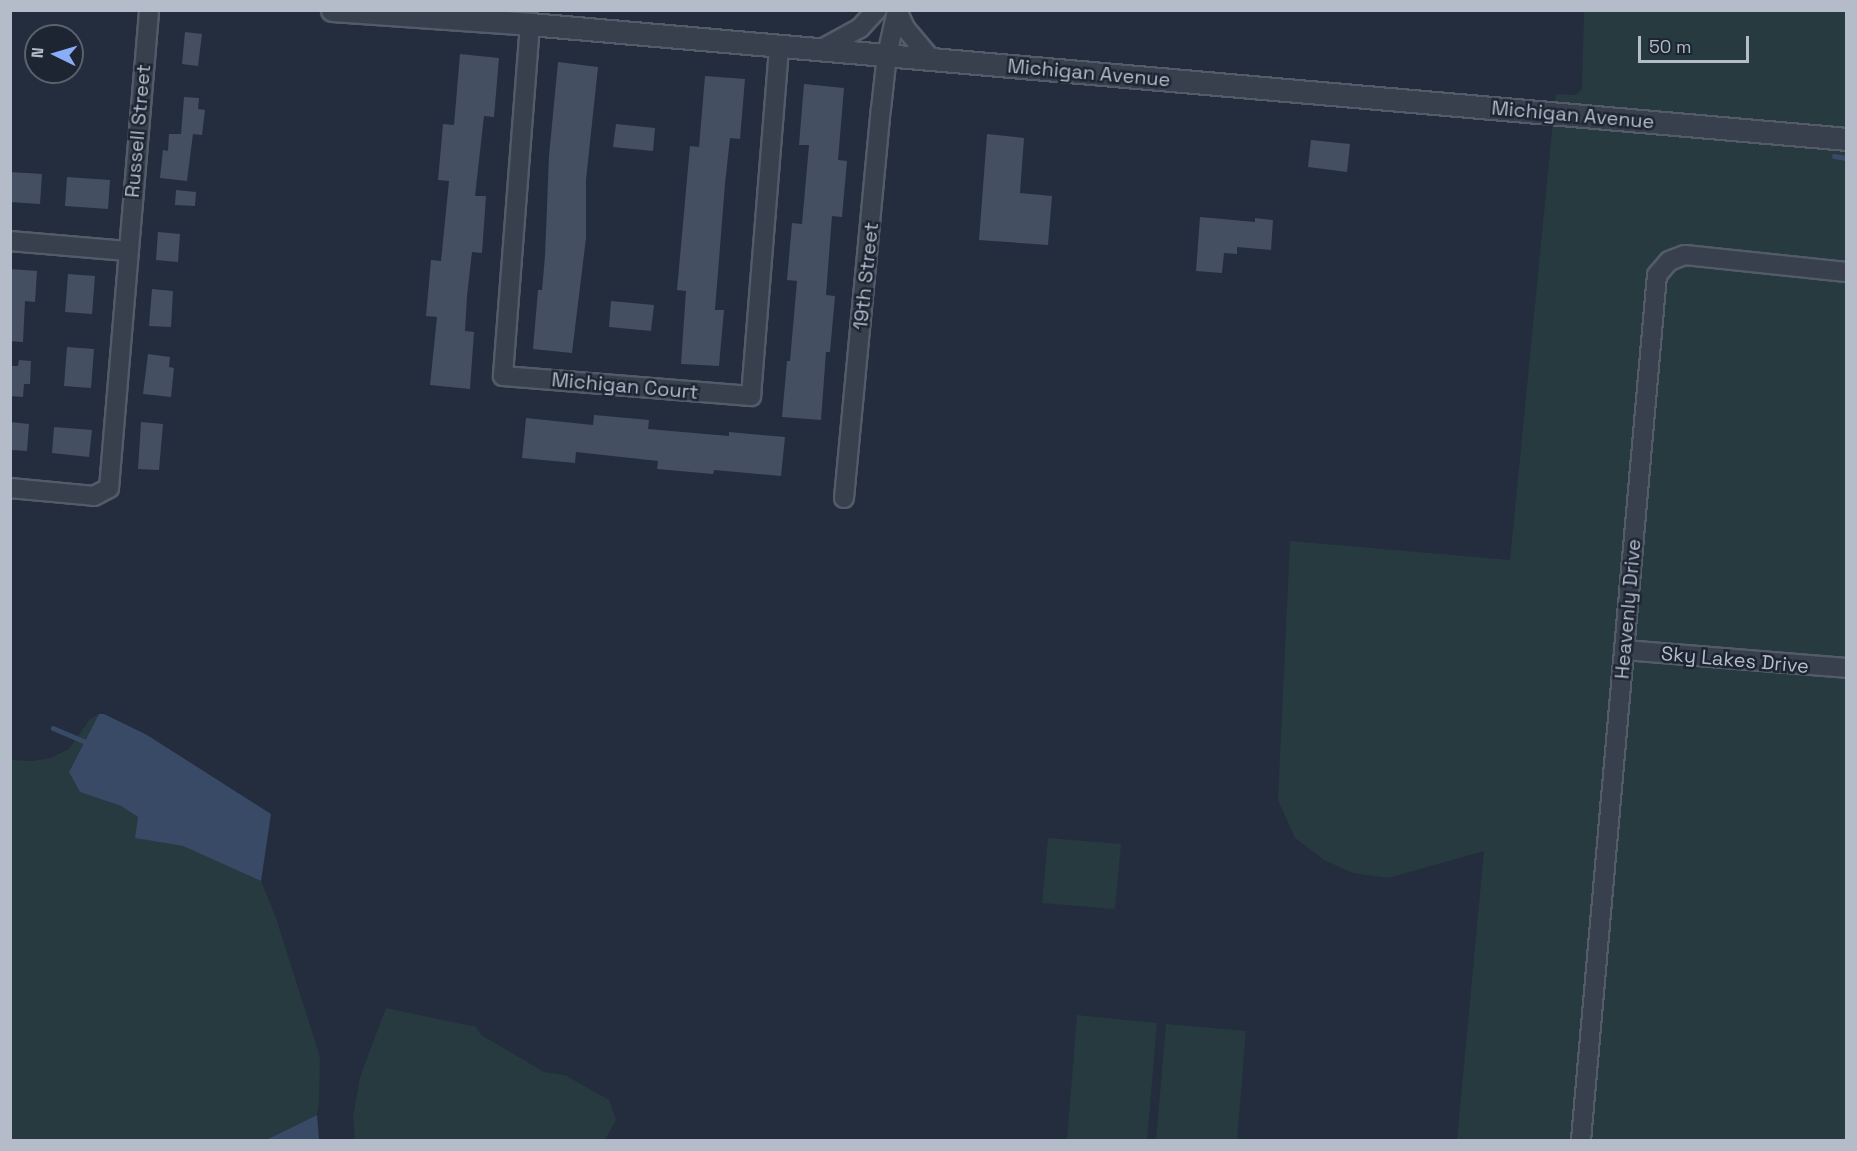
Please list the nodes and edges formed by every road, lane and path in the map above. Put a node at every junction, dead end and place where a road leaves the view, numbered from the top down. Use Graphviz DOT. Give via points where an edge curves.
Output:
graph roads {
  1 [pos="149,10"];
  2 [pos="332,10"];
  3 [pos="877,10"];
  4 [pos="897,11"];
  5 [pos="530,24"];
  6 [pos="779,47"];
  7 [pos="819,50"];
  8 [pos="887,55"];
  9 [pos="931,59"];
  10 [pos="1846,139"];
  11 [pos="10,241"];
  12 [pos="127,251"];
  13 [pos="1846,272"];
  14 [pos="10,488"];
  15 [pos="844,498"];
  16 [pos="1624,650"];
  17 [pos="1846,668"];
  18 [pos="1581,1140"];
  1 -- 12 [label="street, Russell Street"];
  2 -- 5 [label="street, Michigan Avenue"];
  3 -- 7 [label="street" via="861,28"];
  4 -- 8 [label="street, 19th Street"];
  4 -- 9 [label="street" via="905,28"];
  5 -- 6 [label="street, Michigan Avenue"];
  5 -- 6 [label="street, Michigan Court" via="503,376 751,396"];
  6 -- 7 [label="street, Michigan Avenue"];
  7 -- 8 [label="street, Michigan Avenue"];
  8 -- 9 [label="street, Michigan Avenue"];
  8 -- 15 [label="street, 19th Street"];
  9 -- 10 [label="street, Michigan Avenue"];
  11 -- 12 [label="street"];
  12 -- 14 [label="street, Russell Street" via="109,488 94,496"];
  13 -- 16 [label="street, Heavenly Drive" via="1685,255 1669,261 1657,275"];
  16 -- 17 [label="street, Sky Lakes Drive"];
  16 -- 18 [label="street, Heavenly Drive"];
}
